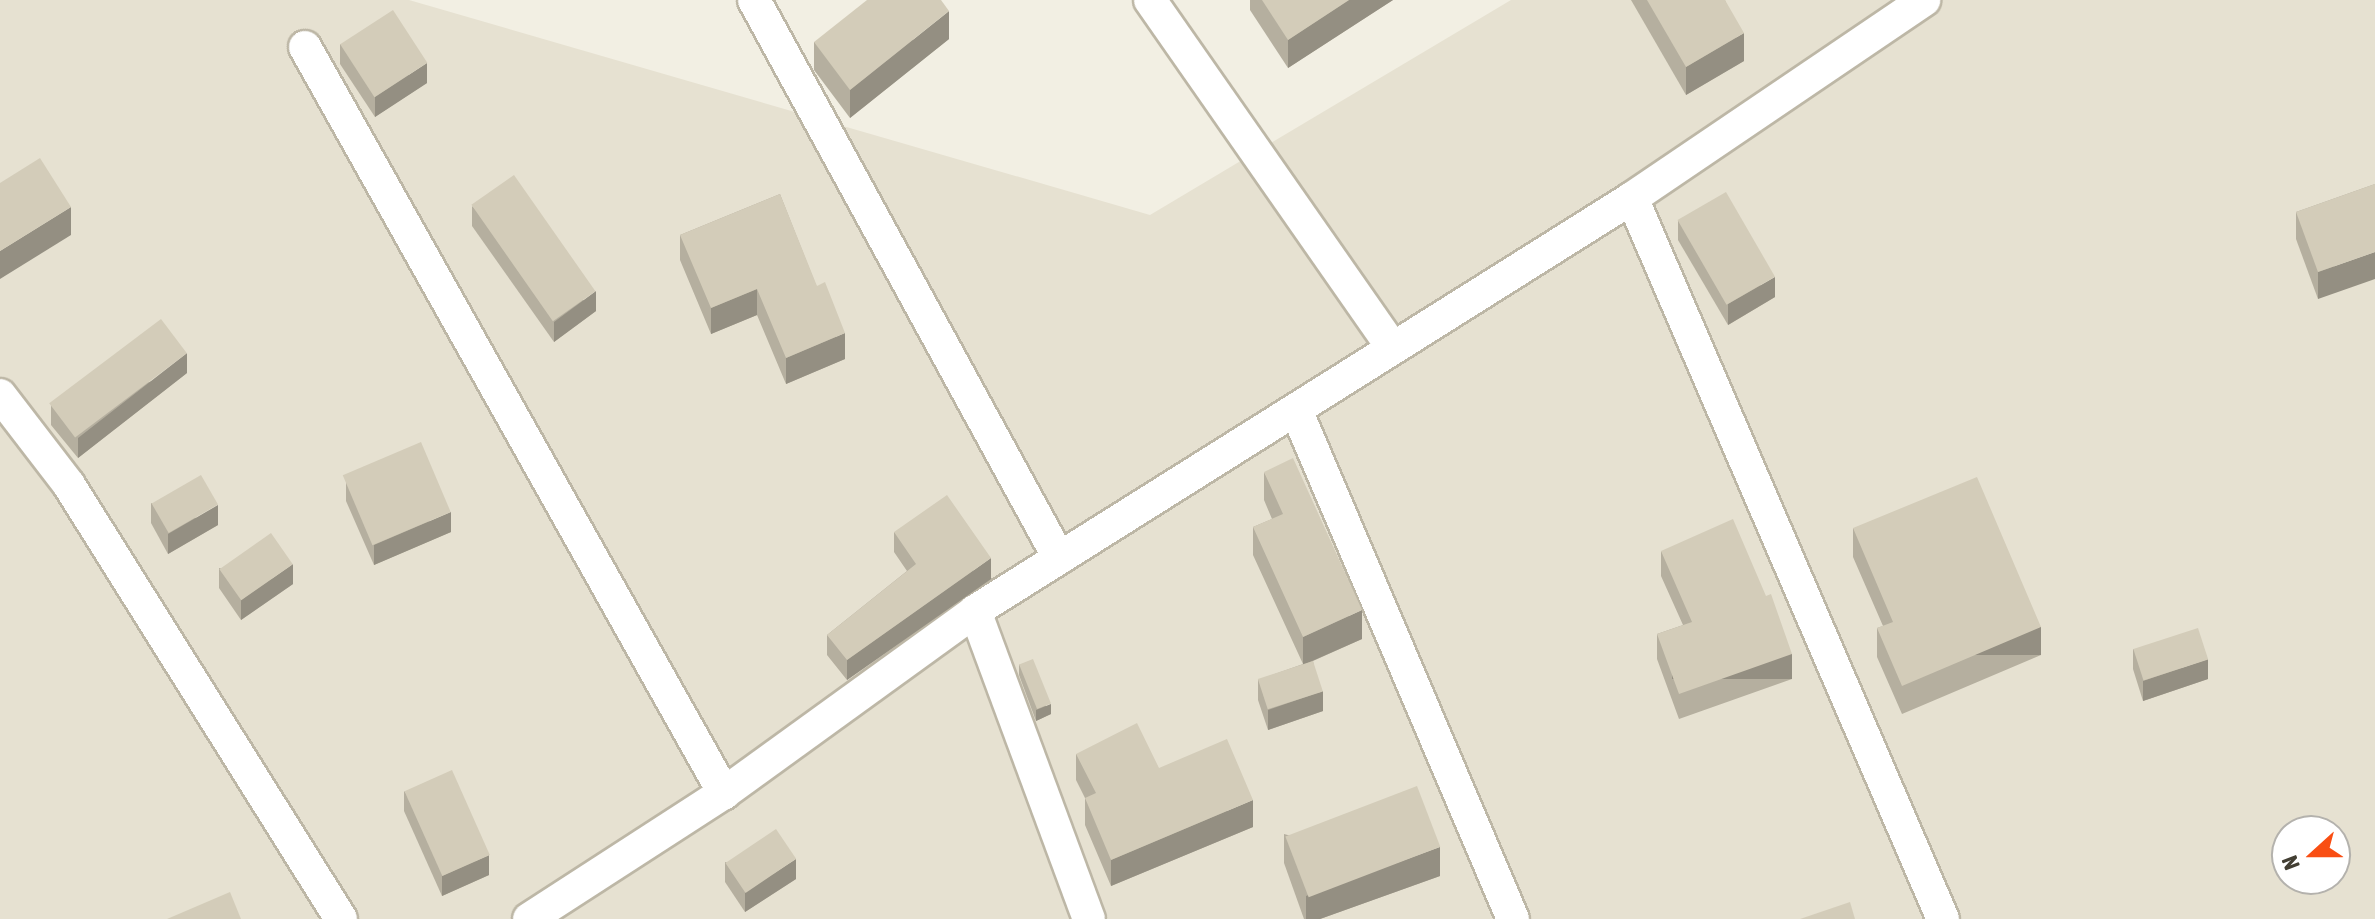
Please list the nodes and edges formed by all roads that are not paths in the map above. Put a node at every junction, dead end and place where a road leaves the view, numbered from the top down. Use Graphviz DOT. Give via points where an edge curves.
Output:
graph roads {
  1 [pos="754,0"];
  2 [pos="1150,0"];
  3 [pos="1924,0"];
  4 [pos="305,47"];
  5 [pos="1632,198"];
  6 [pos="1393,348"];
  7 [pos="0,395"];
  8 [pos="1296,410"];
  9 [pos="1059,558"];
  10 [pos="975,611"];
  11 [pos="724,793"];
  12 [pos="341,919"];
  13 [pos="529,919"];
  14 [pos="1089,919"];
  15 [pos="1513,919"];
  16 [pos="1943,919"];
  1 -- 9 [label="street"];
  2 -- 6 [label="street"];
  3 -- 5 [label="street"];
  4 -- 11 [label="street"];
  5 -- 6 [label="street"];
  5 -- 16 [label="street"];
  6 -- 8 [label="street"];
  7 -- 12 [label="street" via="69,485"];
  8 -- 9 [label="street"];
  8 -- 15 [label="street"];
  9 -- 10 [label="street"];
  10 -- 11 [label="street"];
  10 -- 14 [label="street"];
  11 -- 13 [label="street"];
}
